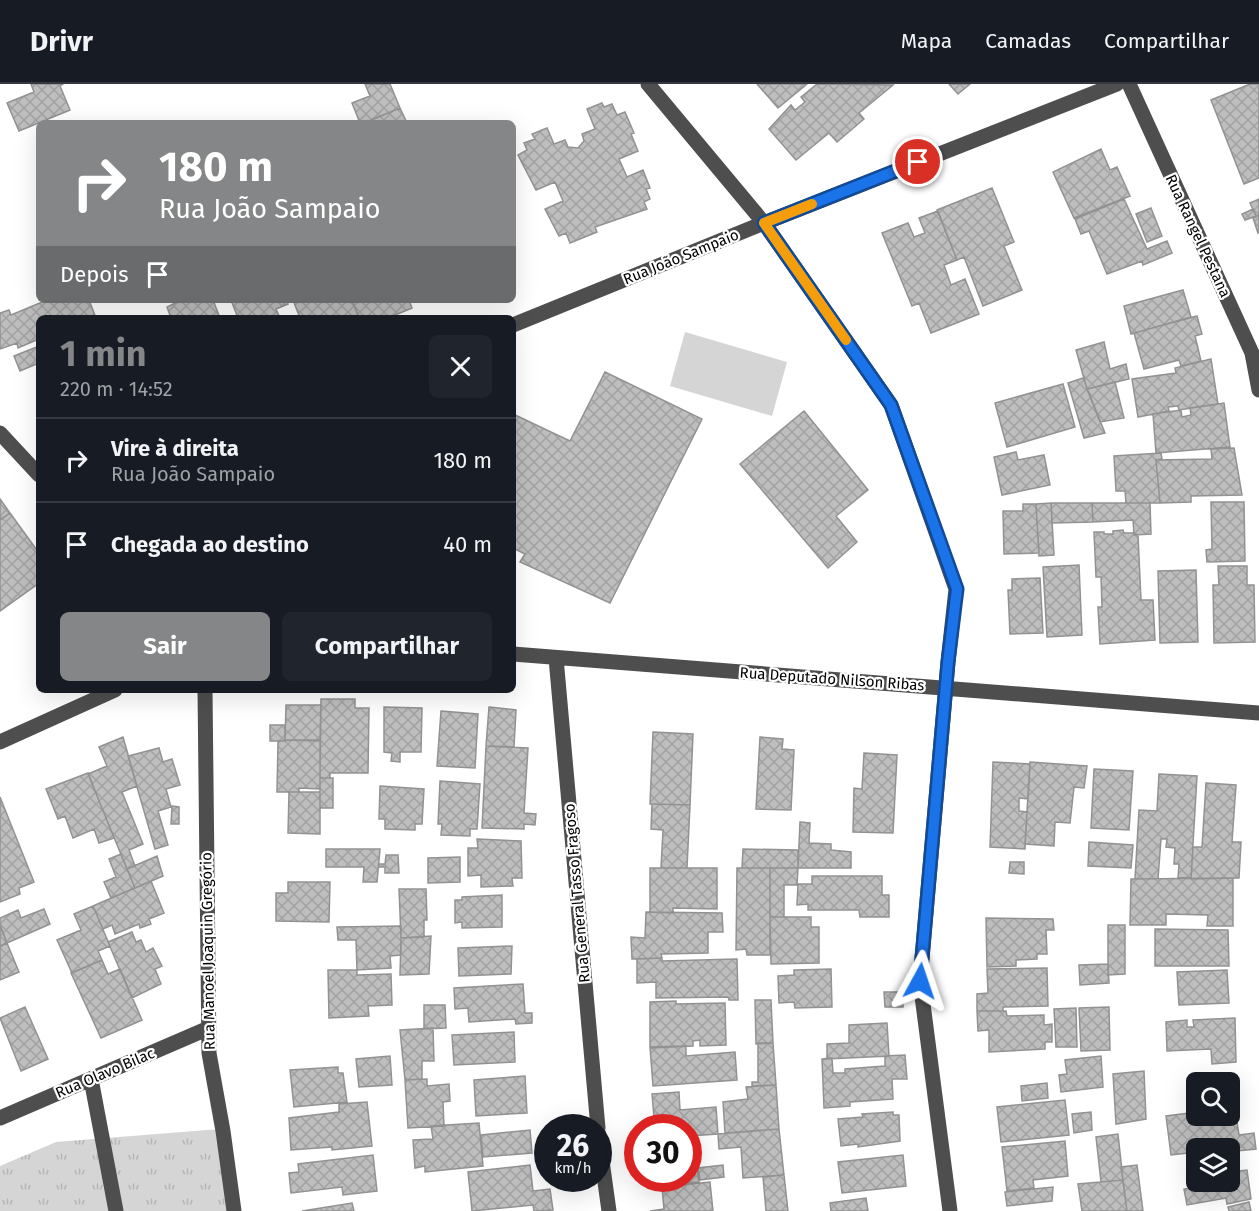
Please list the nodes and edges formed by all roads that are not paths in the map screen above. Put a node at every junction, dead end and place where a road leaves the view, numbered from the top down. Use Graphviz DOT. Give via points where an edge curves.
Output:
graph roads {
  1 [pos="648,84"];
  2 [pos="1116,84"];
  3 [pos="1129,84"];
  4 [pos="764,223"];
  5 [pos="516,324"];
  6 [pos="1259,390"];
  7 [pos="0,433"];
  8 [pos="36,472"];
  9 [pos="516,654"];
  10 [pos="556,658"];
  11 [pos="947,688"];
  12 [pos="108,693"];
  13 [pos="205,693"];
  14 [pos="1259,713"];
  15 [pos="0,742"];
  16 [pos="209,1028"];
  17 [pos="91,1079"];
  18 [pos="597,1114"];
  19 [pos="0,1118"];
  20 [pos="606,1192"];
  21 [pos="116,1211"];
  22 [pos="234,1211"];
  23 [pos="609,1211"];
  24 [pos="950,1211"];
  1 -- 4 [label="street"];
  2 -- 4 [label="street, Rua João Sampaio"];
  3 -- 6 [label="street, Rua Rangel Pestana" via="1252,353"];
  4 -- 5 [label="street, Rua João Sampaio"];
  4 -- 11 [label="street" via="891,405 957,589"];
  7 -- 8 [label="street"];
  9 -- 10 [label="street, Rua Deputado Nilson Ribas"];
  10 -- 11 [label="street, Rua Deputado Nilson Ribas"];
  10 -- 18 [label="street, Rua General Tasso Fragoso"];
  11 -- 14 [label="street, Rua Deputado Nilson Ribas"];
  11 -- 24 [label="street" via="920,981"];
  12 -- 15 [label="street"];
  13 -- 16 [label="street, Rua Manoel Joaquin Gregório"];
  16 -- 17 [label="street, Rua Olavo Bilac"];
  16 -- 22 [label="street, Rua Manoel Joaquin Gregório" via="209,1053"];
  17 -- 19 [label="street, Rua Olavo Bilac"];
  17 -- 21 [label="street"];
  20 -- 23 [label="street, Rua General Tasso Fragoso"];
}
